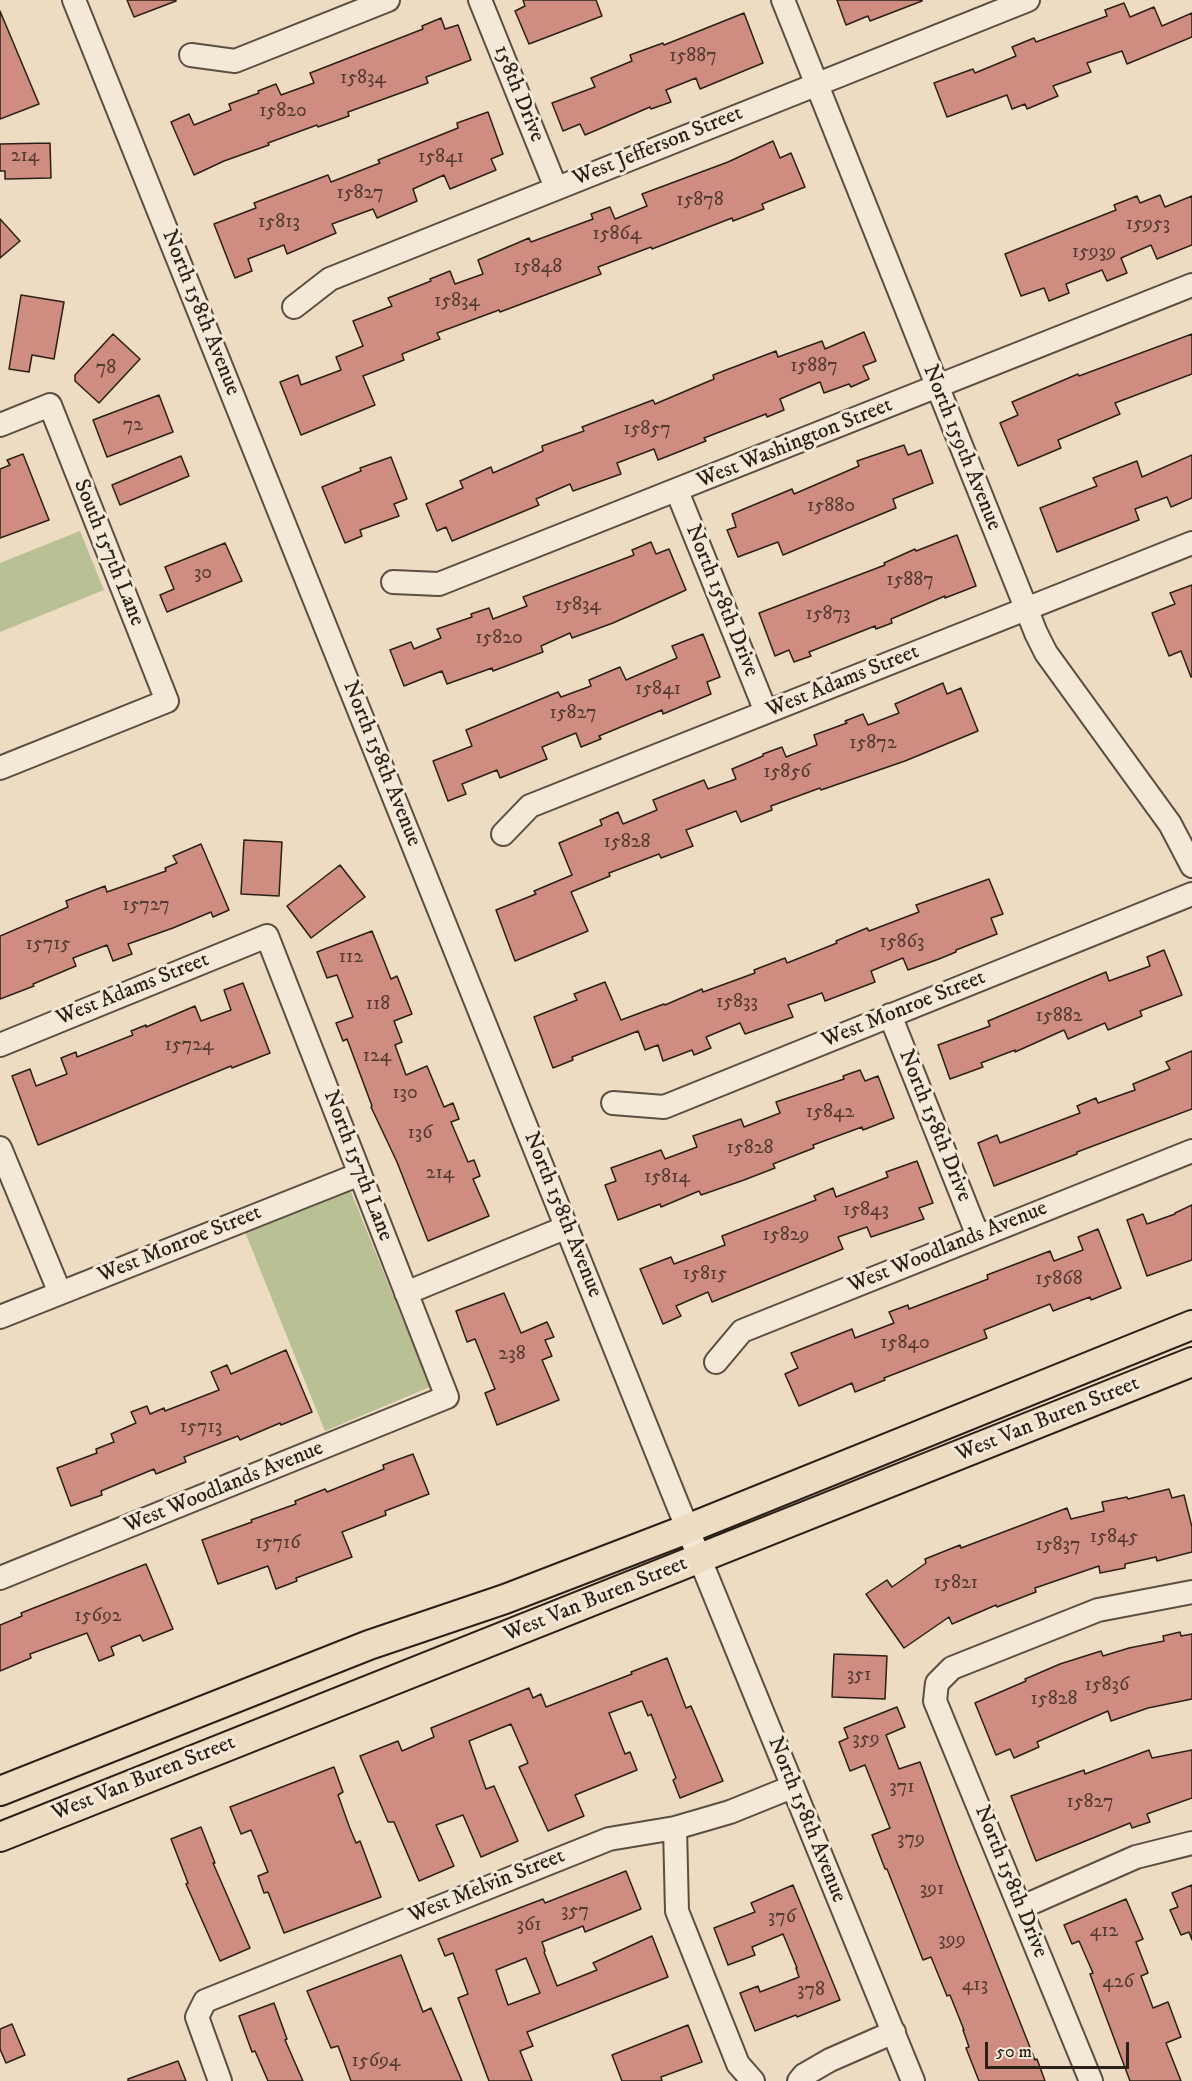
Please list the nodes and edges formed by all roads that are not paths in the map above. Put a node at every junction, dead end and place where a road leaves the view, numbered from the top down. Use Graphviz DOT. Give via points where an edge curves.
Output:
graph roads {
  1 [pos="74,0"];
  2 [pos="388,0"];
  3 [pos="480,0"];
  4 [pos="783,0"];
  5 [pos="1028,0"];
  6 [pos="191,55"];
  7 [pos="817,84"];
  8 [pos="556,188"];
  9 [pos="1192,285"];
  10 [pos="294,307"];
  11 [pos="936,388"];
  12 [pos="0,425"];
  13 [pos="677,491"];
  14 [pos="1192,543"];
  15 [pos="393,582"];
  16 [pos="1025,609"];
  17 [pos="766,712"];
  18 [pos="0,768"];
  19 [pos="503,834"];
  20 [pos="1192,866"];
  21 [pos="1192,894"];
  22 [pos="267,936"];
  23 [pos="890,1015"];
  24 [pos="0,1045"];
  25 [pos="613,1103"];
  26 [pos="0,1148"];
  27 [pos="1192,1151"];
  28 [pos="360,1174"];
  29 [pos="567,1227"];
  30 [pos="978,1236"];
  31 [pos="60,1293"];
  32 [pos="406,1293"];
  33 [pos="0,1317"];
  34 [pos="1192,1325"];
  35 [pos="716,1362"];
  36 [pos="1192,1362"];
  37 [pos="447,1397"];
  38 [pos="687,1529"];
  39 [pos="699,1559"];
  40 [pos="0,1578"];
  41 [pos="1192,1592"];
  42 [pos="792,1787"];
  43 [pos="0,1791"];
  44 [pos="675,1828"];
  45 [pos="0,1837"];
  46 [pos="1192,1843"];
  47 [pos="1020,1908"];
  48 [pos="894,2032"];
  49 [pos="220,2081"];
  50 [pos="753,2081"];
  51 [pos="799,2081"];
  52 [pos="913,2081"];
  53 [pos="1091,2081"];
  1 -- 29 [label="street, North 158th Avenue"];
  2 -- 6 [label="street" via="235,61"];
  3 -- 8 [label="street, 158th Drive"];
  4 -- 7 [label="street, North 159th Avenue"];
  5 -- 7 [label="street, West Jefferson Street"];
  7 -- 8 [label="street, West Jefferson Street"];
  7 -- 11 [label="street, North 159th Avenue"];
  8 -- 10 [label="street, West Jefferson Street" via="330,279"];
  9 -- 11 [label="street, West Washington Street"];
  11 -- 13 [label="street, West Washington Street"];
  11 -- 16 [label="street, North 159th Avenue"];
  12 -- 18 [label="street, South 157th Lane" via="50,405 166,701"];
  13 -- 15 [label="street, West Washington Street" via="439,584"];
  13 -- 17 [label="street, North 158th Drive"];
  14 -- 16 [label="street, West Adams Street"];
  16 -- 17 [label="street, West Adams Street"];
  16 -- 20 [label="street, North 159th Avenue" via="1046,653 1170,824"];
  17 -- 19 [label="street, West Adams Street" via="530,806"];
  21 -- 23 [label="street, West Monroe Street"];
  22 -- 24 [label="street, West Adams Street"];
  22 -- 28 [label="street, North 157th Lane"];
  23 -- 25 [label="street, West Monroe Street" via="664,1107"];
  23 -- 30 [label="street, North 158th Drive"];
  26 -- 31 [label="street"];
  27 -- 30 [label="street, West Woodlands Avenue"];
  28 -- 31 [label="street, West Monroe Street"];
  28 -- 32 [label="street, North 157th Lane"];
  29 -- 32 [label="street"];
  29 -- 38 [label="street, North 158th Avenue"];
  30 -- 35 [label="street, West Woodlands Avenue" via="742,1331"];
  31 -- 33 [label="street, West Monroe Street"];
  32 -- 37 [label="street, North 157th Lane"];
  34 -- 38 [label="main road, West Van Buren Street"];
  36 -- 39 [label="main road, West Van Buren Street"];
  37 -- 40 [label="street, West Woodlands Avenue"];
  38 -- 39 [label="street, North 158th Avenue"];
  38 -- 43 [label="main road, West Van Buren Street" via="505,1599 369,1645"];
  39 -- 42 [label="street, North 158th Avenue"];
  39 -- 45 [label="main road, West Van Buren Street"];
  41 -- 47 [label="street, North 158th Drive" via="1098,1610 952,1668 937,1683 935,1701"];
  42 -- 44 [label="street, West Melvin Street" via="730,1812"];
  42 -- 48 [label="street, North 158th Avenue"];
  44 -- 49 [label="street, West Melvin Street" via="609,1839 205,2001 197,2017"];
  44 -- 50 [label="street" via="677,1911 738,2064"];
  46 -- 47 [label="street" via="1136,1857"];
  47 -- 53 [label="street, North 158th Drive"];
  48 -- 51 [label="street" via="830,2060"];
  48 -- 52 [label="street, North 158th Avenue"];
}
